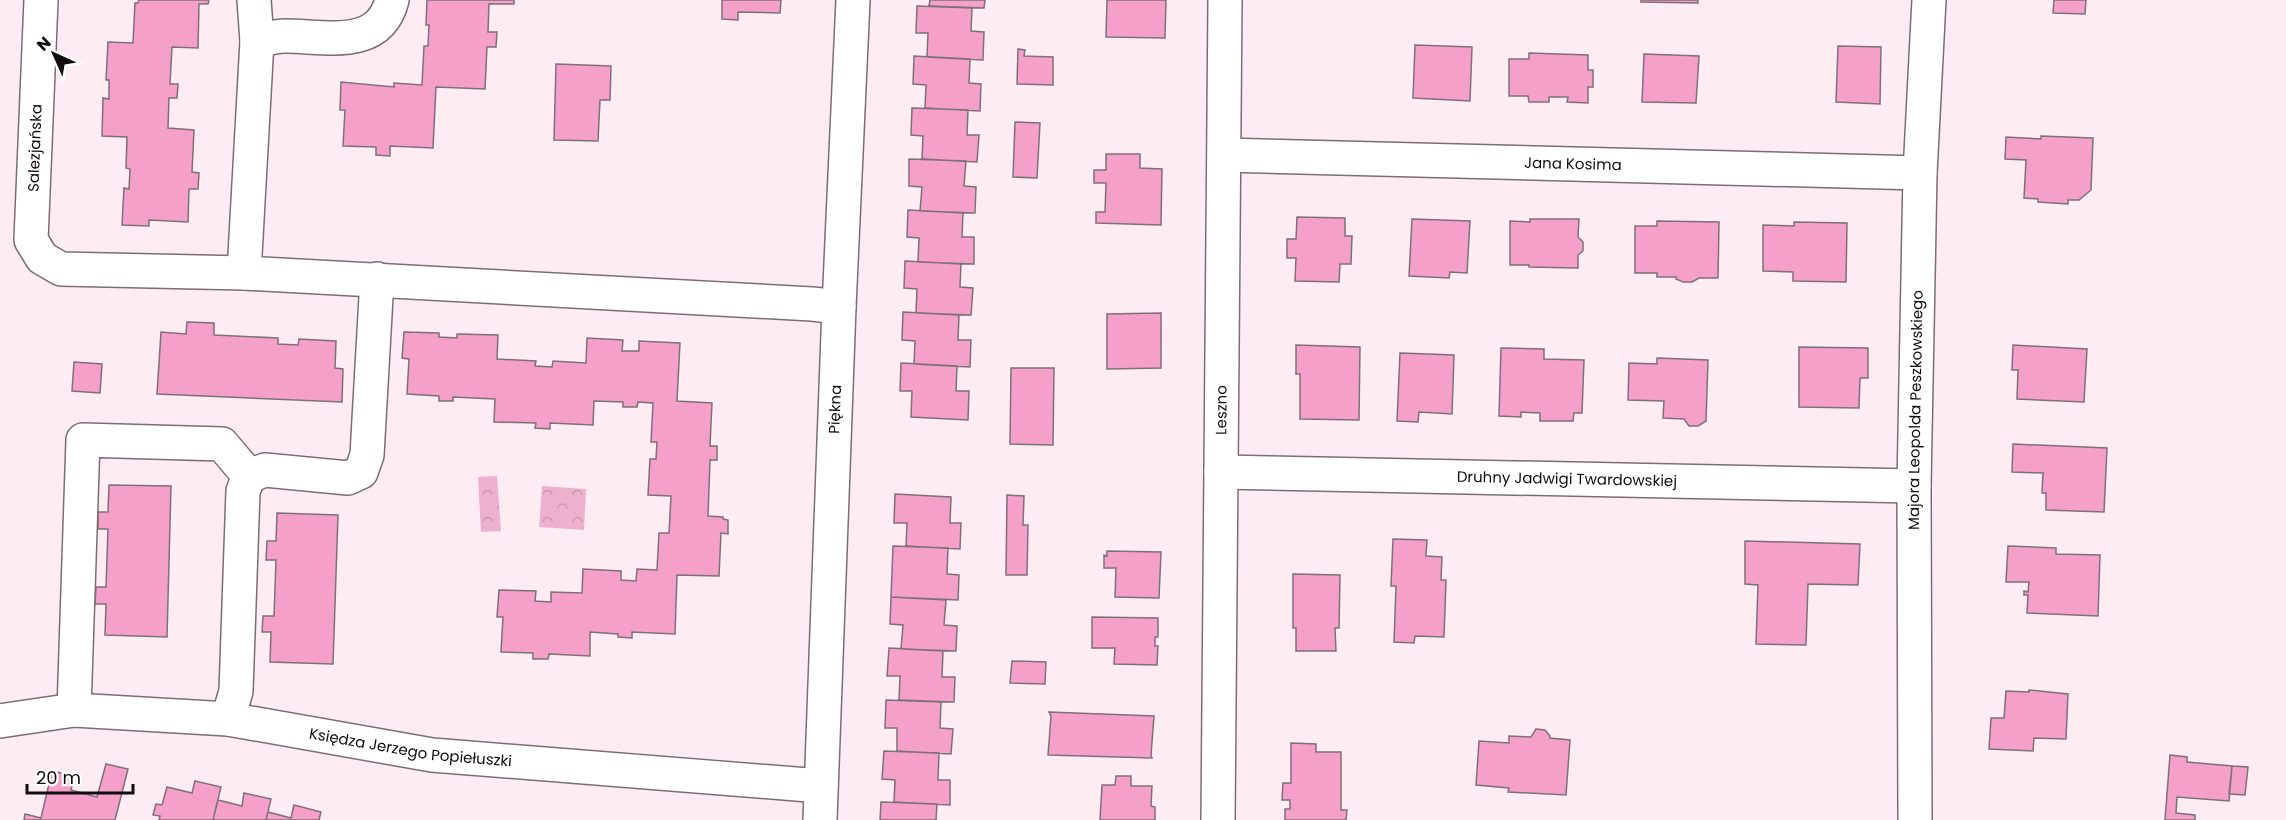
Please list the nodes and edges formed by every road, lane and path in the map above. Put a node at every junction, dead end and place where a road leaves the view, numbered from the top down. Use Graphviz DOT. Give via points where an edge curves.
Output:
graph roads {
  1 [pos="41,0"];
  2 [pos="254,0"];
  3 [pos="392,0"];
  4 [pos="853,0"];
  5 [pos="1225,0"];
  6 [pos="1929,0"];
  7 [pos="257,40"];
  8 [pos="1225,155"];
  9 [pos="1920,173"];
  10 [pos="244,273"];
  11 [pos="377,279"];
  12 [pos="838,307"];
  13 [pos="1221,472"];
  14 [pos="249,476"];
  15 [pos="1914,486"];
  16 [pos="74,710"];
  17 [pos="228,719"];
  18 [pos="0,722"];
  19 [pos="821,786"];
  20 [pos="820,820"];
  21 [pos="1218,820"];
  22 [pos="1915,820"];
  1 -- 10 [label="street, Salezjańska" via="31,240 42,258 61,269"];
  2 -- 7 [label="street"];
  3 -- 7 [label="street" via="388,14 366,34"];
  4 -- 12 [label="street, Piękna"];
  5 -- 8 [label="street, Leszno"];
  6 -- 9 [label="street, Majora Leopolda Peszkowskiego"];
  7 -- 10 [label="street"];
  8 -- 9 [label="street, Jana Kosima"];
  8 -- 13 [label="street, Leszno"];
  9 -- 15 [label="street, Majora Leopolda Peszkowskiego"];
  10 -- 11 [label="street"];
  11 -- 12 [label="street"];
  11 -- 14 [label="street" via="367,455 361,472 348,478 265,470"];
  12 -- 19 [label="street, Piękna"];
  13 -- 15 [label="street, Druhny Jadwigi Twardowskiej"];
  13 -- 21 [label="street, Leszno"];
  14 -- 16 [label="street" via="222,444 83,440"];
  14 -- 17 [label="street" via="243,491 236,691"];
  15 -- 22 [label="street, Majora Leopolda Peszkowskiego"];
  16 -- 17 [label="street, Księdza Jerzego Popiełuszki"];
  16 -- 18 [label="street, Księdza Jerzego Popiełuszki"];
  17 -- 19 [label="street, Księdza Jerzego Popiełuszki" via="432,755"];
  19 -- 20 [label="street, Piękna"];
}
